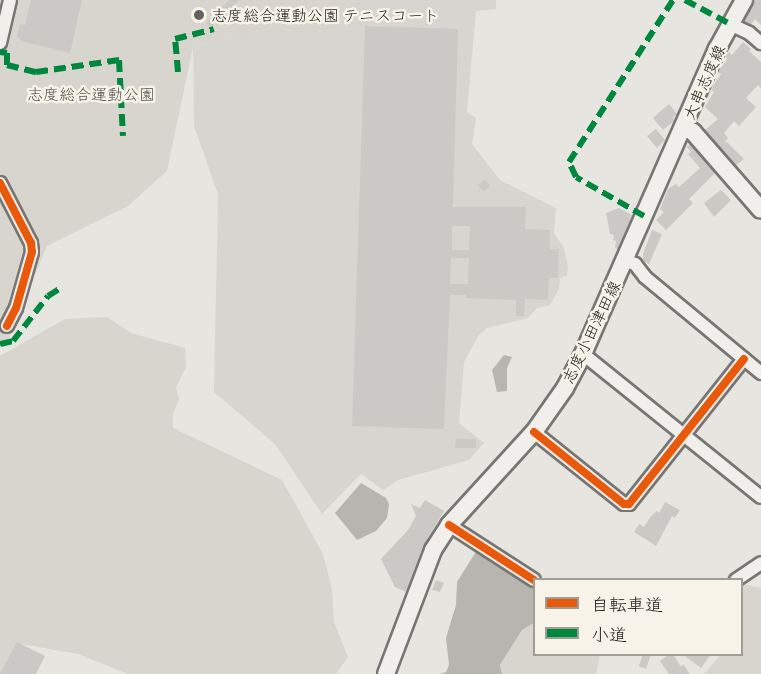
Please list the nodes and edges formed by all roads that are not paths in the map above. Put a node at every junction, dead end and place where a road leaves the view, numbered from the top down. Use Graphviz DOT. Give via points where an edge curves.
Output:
graph roads {
  1 [pos="10,0"];
  2 [pos="744,0"];
  3 [pos="732,25"];
  4 [pos="0,44"];
  5 [pos="761,44"];
  6 [pos="684,127"];
  7 [pos="0,183"];
  8 [pos="761,210"];
  9 [pos="625,260"];
  10 [pos="7,326"];
  11 [pos="583,354"];
  12 [pos="744,359"];
  13 [pos="761,373"];
  14 [pos="534,432"];
  15 [pos="683,434"];
  16 [pos="761,497"];
  17 [pos="449,525"];
  18 [pos="761,563"];
  19 [pos="738,578"];
  20 [pos="533,579"];
  21 [pos="386,674"];
  1 -- 4 [label="street"];
  2 -- 3 [label="main road, 大串志度線"];
  3 -- 5 [label="street" via="750,33"];
  3 -- 6 [label="main road, 大串志度線" via="717,49"];
  6 -- 8 [label="main road, 大串志度線" via="693,132"];
  6 -- 9 [label="main road, 志度小田津田線"];
  7 -- 10 [label="street" via="32,252"];
  9 -- 11 [label="main road, 志度小田津田線"];
  9 -- 12 [label="street" via="635,264 645,277"];
  11 -- 14 [label="main road, 志度小田津田線"];
  11 -- 15 [label="street"];
  12 -- 13 [label="street"];
  12 -- 15 [label="street"];
  14 -- 15 [label="street" via="624,504 629,504"];
  14 -- 17 [label="main road, 志度小田津田線"];
  15 -- 16 [label="street"];
  17 -- 20 [label="street"];
  17 -- 21 [label="main road, 志度小田津田線" via="421,577"];
  18 -- 19 [label="street"];
}
